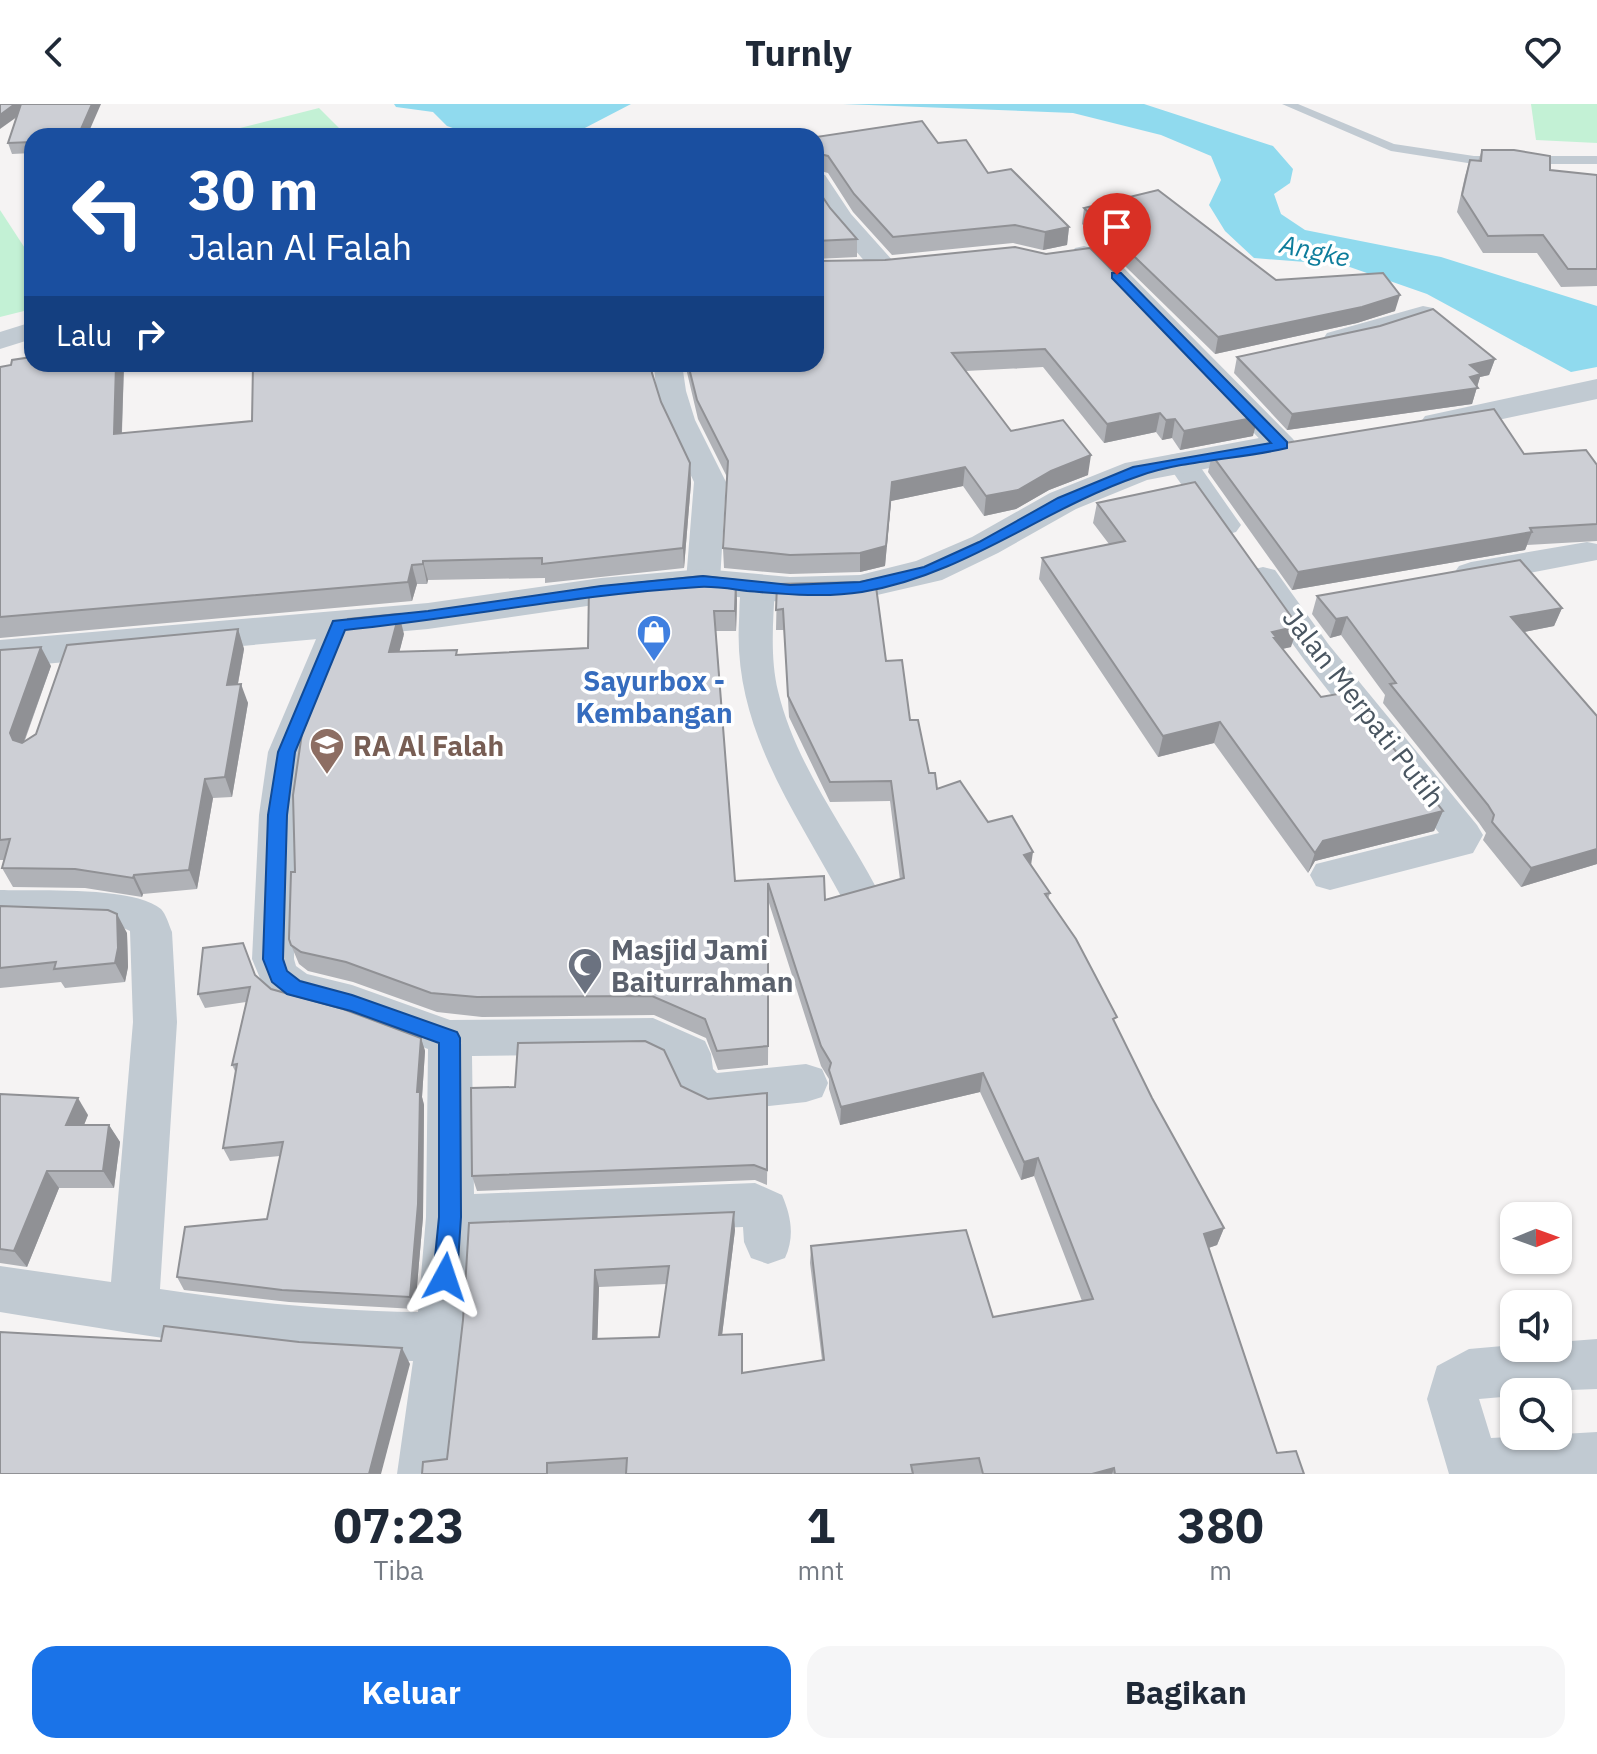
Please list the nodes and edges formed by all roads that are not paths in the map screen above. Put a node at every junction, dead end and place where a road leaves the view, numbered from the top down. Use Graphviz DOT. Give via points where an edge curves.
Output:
graph roads {
  1 [pos="1288,104"];
  2 [pos="1597,160"];
  3 [pos="824,192"];
  4 [pos="1076,236"];
  5 [pos="1097,257"];
  6 [pos="1052,260"];
  7 [pos="914,263"];
  8 [pos="855,267"];
  9 [pos="884,267"];
  10 [pos="1423,314"];
  11 [pos="24,333"];
  12 [pos="0,341"];
  13 [pos="1312,344"];
  14 [pos="1239,360"];
  15 [pos="1209,367"];
  16 [pos="669,372"];
  17 [pos="1589,391"];
  18 [pos="1403,428"];
  19 [pos="1297,443"];
  20 [pos="1181,462"];
  21 [pos="1587,552"];
  22 [pos="1434,579"];
  23 [pos="703,581"];
  24 [pos="758,587"];
  25 [pos="339,625"];
  26 [pos="0,654"];
  27 [pos="1330,875"];
  28 [pos="857,889"];
  29 [pos="0,906"];
  30 [pos="450,1038"];
  31 [pos="806,1083"];
  32 [pos="450,1217"];
  33 [pos="768,1242"];
  34 [pos="0,1289"];
  35 [pos="134,1309"];
  36 [pos="441,1337"];
  37 [pos="1597,1364"];
  38 [pos="1597,1459"];
  39 [pos="1475,1470"];
  40 [pos="424,1474"];
  1 -- 2 [label="lane" via="1391,147 1474,160"];
  3 -- 9 [label="street"];
  4 -- 5 [label="street"];
  5 -- 6 [label="street" via="1079,254"];
  5 -- 15 [label="street"];
  7 -- 9 [label="street"];
  8 -- 9 [label="street"];
  10 -- 13 [label="street"];
  11 -- 12 [label="street"];
  14 -- 15 [label="street"];
  15 -- 19 [label="street"];
  16 -- 23 [label="street" via="680,420 710,482"];
  17 -- 18 [label="street"];
  19 -- 20 [label="street"];
  20 -- 24 [label="street" via="1100,485 928,571 836,591"];
  20 -- 27 [label="street, Jalan Merpati Putih" via="1298,603 1317,653 1463,835 1459,843"];
  21 -- 22 [label="street"];
  23 -- 24 [label="street"];
  23 -- 25 [label="street"];
  24 -- 28 [label="street" via="755,650 760,691 775,736"];
  25 -- 26 [label="street" via="66,660"];
  25 -- 30 [label="street" via="287,752 278,815 273,959 279,976 294,988"];
  29 -- 35 [label="street" via="125,910 147,921 151,932 155,1022"];
  30 -- 31 [label="street" via="653,1036 689,1054 690,1074 711,1093"];
  30 -- 32 [label="street"];
  32 -- 33 [label="street" via="755,1205 765,1210"];
  32 -- 36 [label="street"];
  34 -- 35 [label="street"];
  35 -- 36 [label="street" via="263,1329"];
  36 -- 40 [label="street"];
  37 -- 39 [label="street" via="1469,1374 1455,1384 1453,1399"];
  38 -- 39 [label="street"];
}
